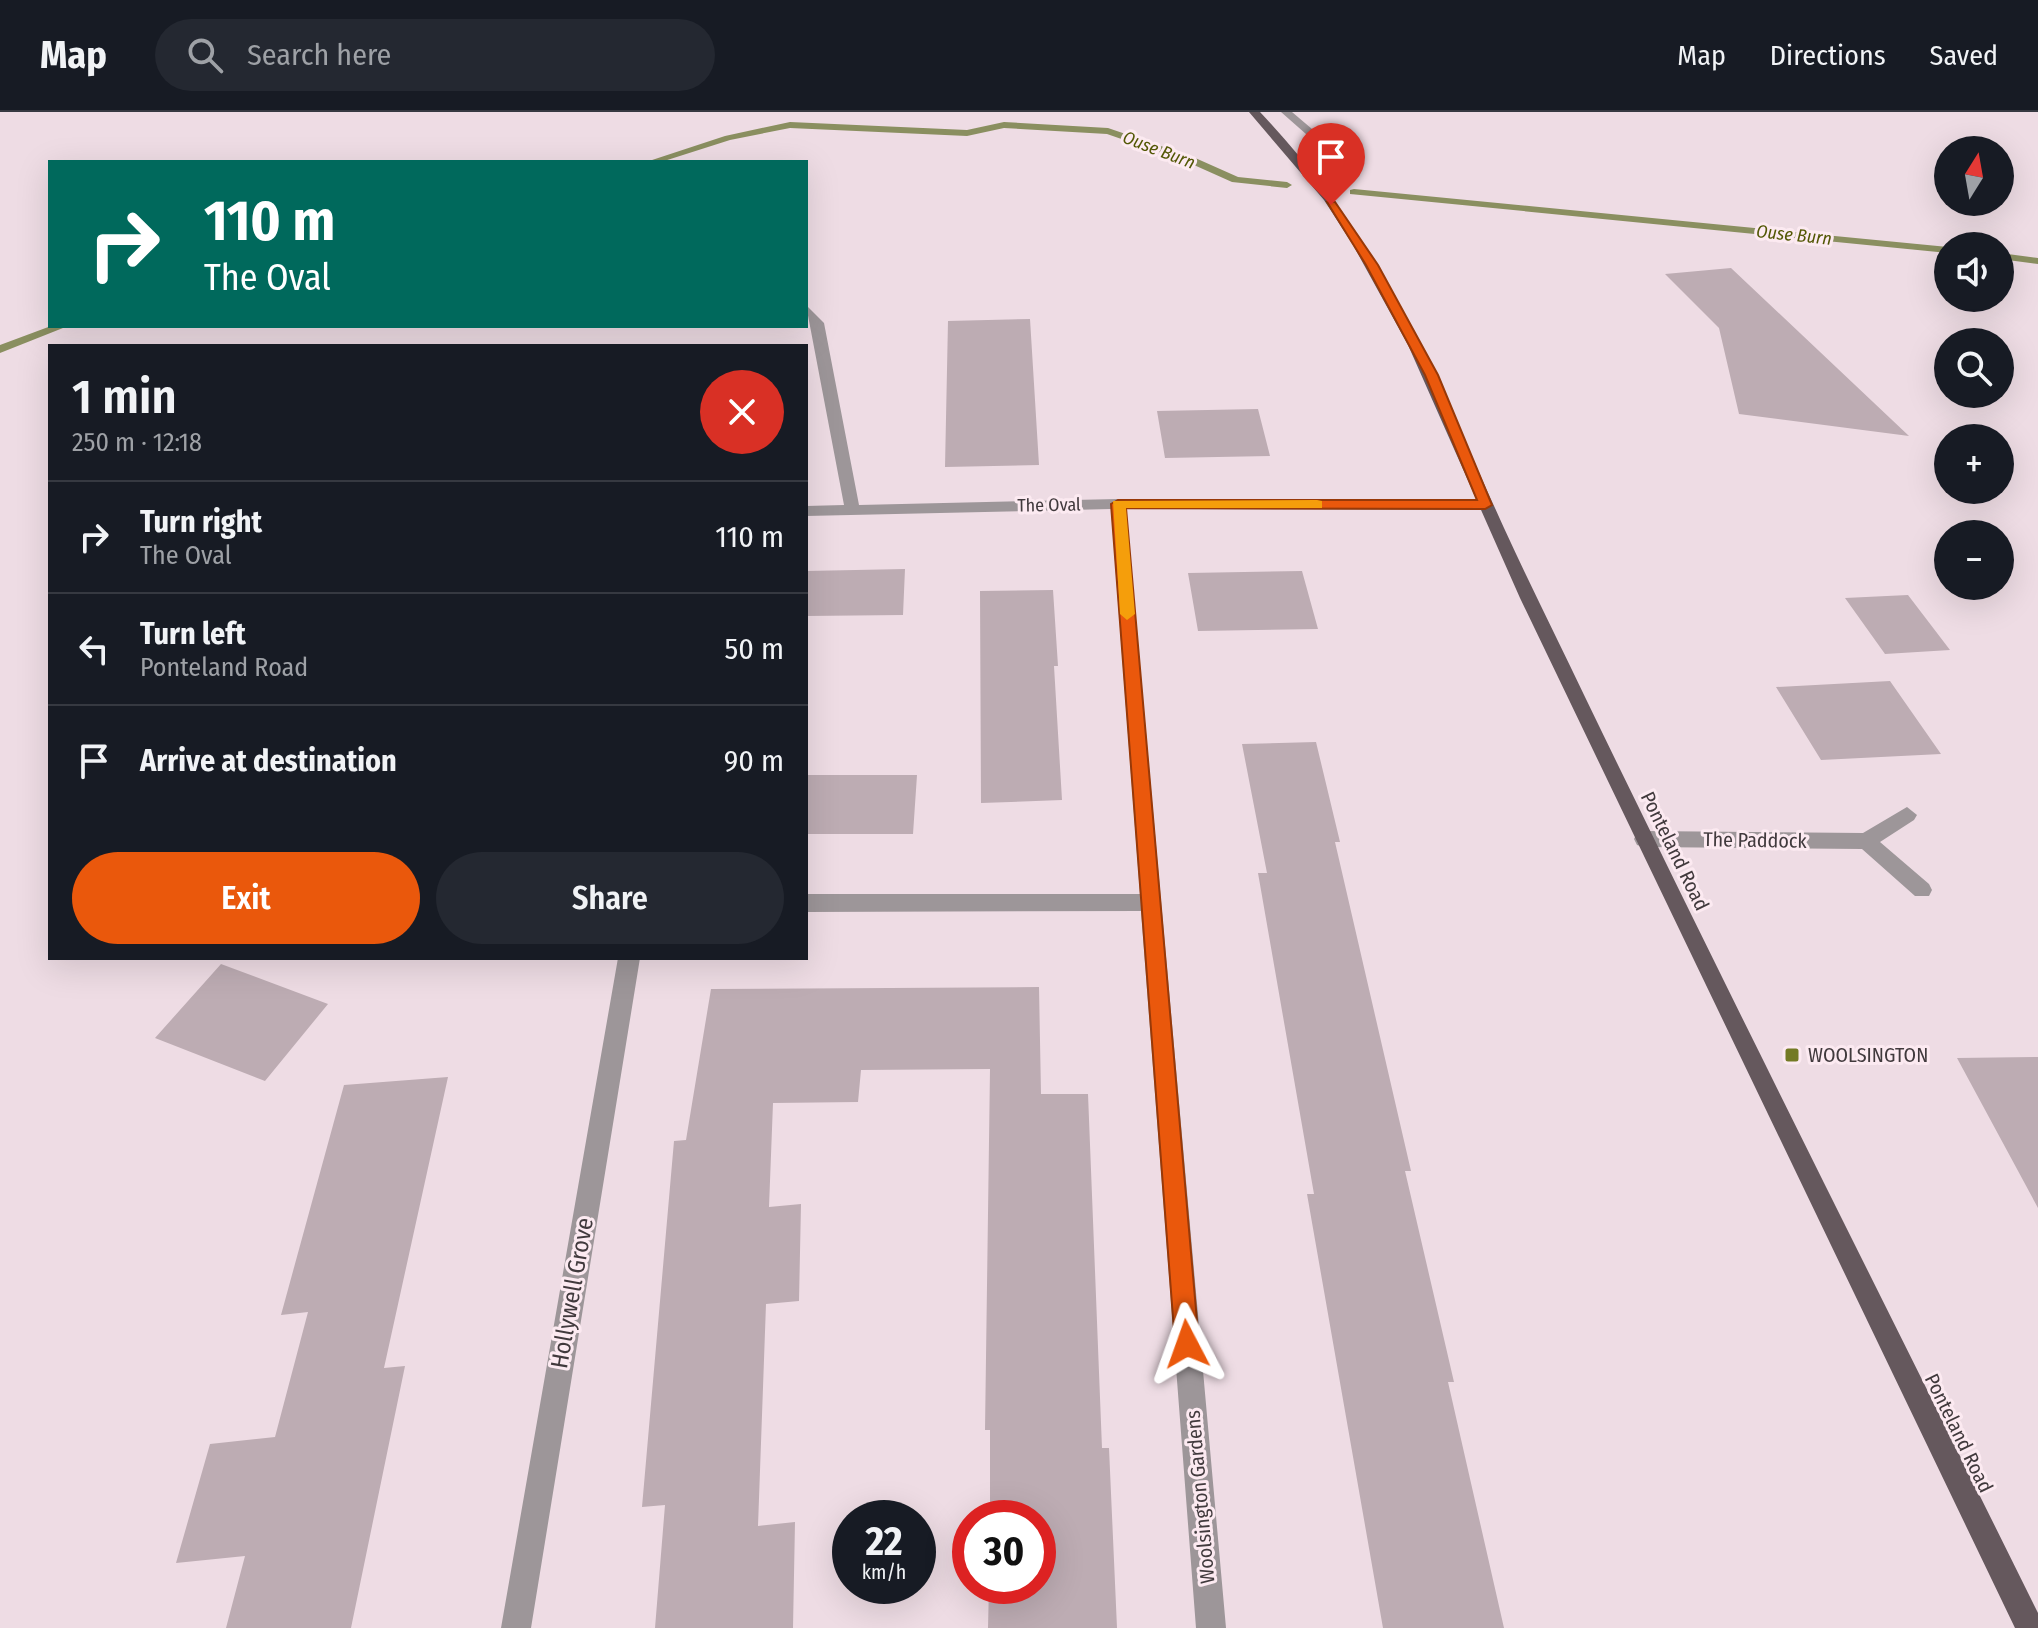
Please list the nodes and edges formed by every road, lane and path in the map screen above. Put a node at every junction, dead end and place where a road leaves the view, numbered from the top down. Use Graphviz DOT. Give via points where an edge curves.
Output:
graph roads {
  1 [pos="1254,112"];
  2 [pos="1286,112"];
  3 [pos="1317,184"];
  4 [pos="808,312"];
  5 [pos="1118,504"];
  6 [pos="1485,505"];
  7 [pos="852,507"];
  8 [pos="808,511"];
  9 [pos="1907,815"];
  10 [pos="1644,839"];
  11 [pos="1866,841"];
  12 [pos="1922,890"];
  13 [pos="1151,902"];
  14 [pos="808,903"];
  15 [pos="629,960"];
  16 [pos="516,1628"];
  17 [pos="1211,1628"];
  18 [pos="2030,1628"];
  1 -- 3 [label="main road, Ponteland Road"];
  2 -- 3 [label="street" via="1328,148 1340,179"];
  3 -- 6 [label="main road, Ponteland Road" via="1372,265 1432,375"];
  4 -- 7 [label="street" via="817,323"];
  5 -- 6 [label="street, The Oval"];
  5 -- 7 [label="street, The Oval"];
  5 -- 13 [label="street, Woolsington Gardens"];
  6 -- 10 [label="main road, Ponteland Road"];
  7 -- 8 [label="street, The Oval"];
  9 -- 11 [label="street"];
  10 -- 11 [label="street, The Paddock"];
  10 -- 18 [label="main road, Ponteland Road"];
  11 -- 12 [label="street"];
  13 -- 14 [label="street"];
  13 -- 17 [label="street, Woolsington Gardens"];
  15 -- 16 [label="street, Hollywell Grove"];
}
